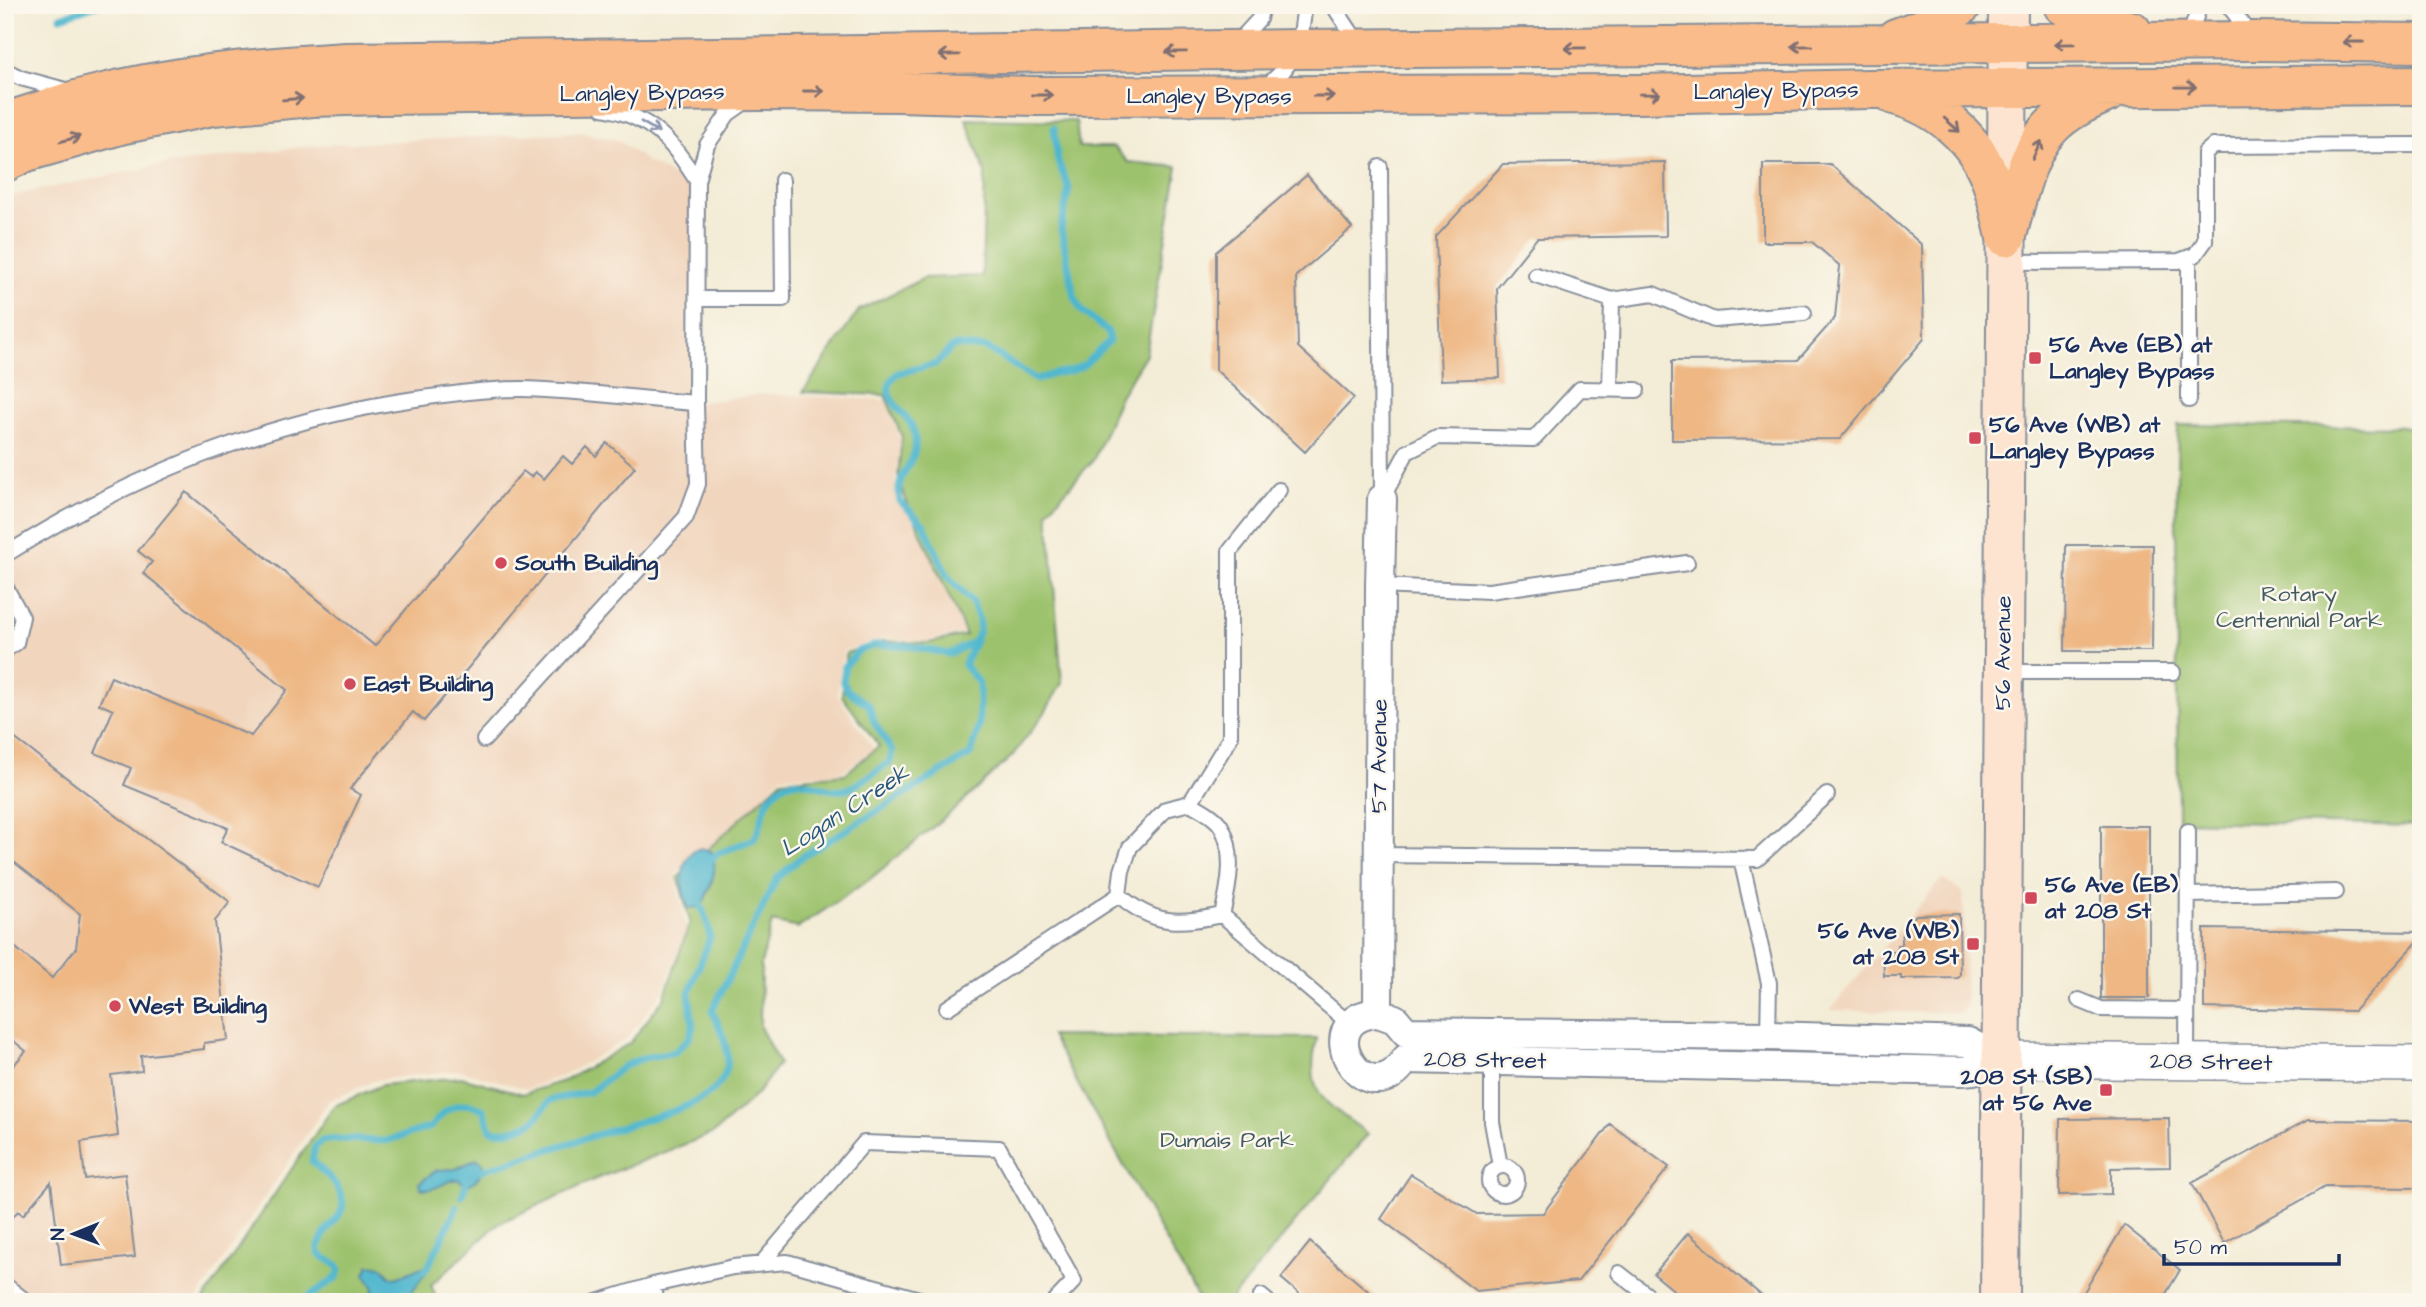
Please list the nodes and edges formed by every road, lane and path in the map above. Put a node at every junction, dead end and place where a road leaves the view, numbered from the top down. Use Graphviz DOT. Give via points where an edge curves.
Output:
graph roads {
  1 [pos="1262,5"];
  2 [pos="1305,5"];
  3 [pos="1333,5"];
  4 [pos="1962,5"];
  5 [pos="2008,5"];
  6 [pos="2063,5"];
  7 [pos="2200,5"];
  8 [pos="2228,5"];
  9 [pos="2255,41"];
  10 [pos="2185,42"];
  11 [pos="2421,43"];
  12 [pos="2008,44"];
  13 [pos="1871,45"];
  14 [pos="1299,49"];
  15 [pos="1363,50"];
  16 [pos="1229,51"];
  17 [pos="5,70"];
  18 [pos="2421,85"];
  19 [pos="2118,88"];
  20 [pos="1869,89"];
  21 [pos="2007,89"];
  22 [pos="759,91"];
  23 [pos="539,94"];
  24 [pos="1256,96"];
  25 [pos="87,97"];
  26 [pos="5,122"];
  27 [pos="2421,145"];
  28 [pos="5,162"];
  29 [pos="1380,167"];
  30 [pos="782,180"];
  31 [pos="697,181"];
  32 [pos="2006,249"];
  33 [pos="2189,258"];
  34 [pos="1536,275"];
  35 [pos="697,299"];
  36 [pos="1612,300"];
  37 [pos="1804,313"];
  38 [pos="1610,389"];
  39 [pos="1637,390"];
  40 [pos="2189,400"];
  41 [pos="696,403"];
  42 [pos="1279,490"];
  43 [pos="1382,499"];
  44 [pos="5,555"];
  45 [pos="1687,563"];
  46 [pos="5,586"];
  47 [pos="1380,586"];
  48 [pos="5,650"];
  49 [pos="2003,672"];
  50 [pos="2173,672"];
  51 [pos="484,740"];
  52 [pos="1827,795"];
  53 [pos="1189,803"];
  54 [pos="2188,831"];
  55 [pos="1379,855"];
  56 [pos="1741,859"];
  57 [pos="2336,892"];
  58 [pos="1119,895"];
  59 [pos="2188,895"];
  60 [pos="1222,915"];
  61 [pos="2078,1000"];
  62 [pos="947,1008"];
  63 [pos="2188,1010"];
  64 [pos="1378,1013"];
  65 [pos="1351,1025"];
  66 [pos="1768,1036"];
  67 [pos="1492,1060"];
  68 [pos="2002,1060"];
  69 [pos="2187,1062"];
  70 [pos="2421,1064"];
  71 [pos="1500,1166"];
  72 [pos="761,1265"];
  73 [pos="1619,1273"];
  74 [pos="866,1284"];
  75 [pos="653,1285"];
  76 [pos="7,1290"];
  77 [pos="27,1302"];
  78 [pos="596,1302"];
  79 [pos="657,1302"];
  80 [pos="863,1302"];
  81 [pos="930,1302"];
  82 [pos="1055,1302"];
  83 [pos="1656,1302"];
  84 [pos="2000,1302"];
  1 -- 16 [label="lane" via="1259,19"];
  2 -- 14 [label="lane"];
  3 -- 15 [label="lane"];
  4 -- 13 [label="main road" via="1937,23"];
  5 -- 12 [label="main road, 56 Avenue"];
  6 -- 10 [label="main road" via="2086,19"];
  7 -- 10 [label="lane"];
  8 -- 9 [label="lane"];
  9 -- 10 [label="main road, Langley Bypass"];
  11 -- 9 [label="main road, Langley Bypass, one-way"];
  10 -- 12 [label="main road, Langley Bypass, one-way"];
  12 -- 13 [label="main road, Langley Bypass"];
  12 -- 21 [label="main road, 56 Avenue"];
  13 -- 15 [label="main road, Langley Bypass, one-way"];
  14 -- 15 [label="main road, Langley Bypass"];
  14 -- 16 [label="main road, Langley Bypass"];
  14 -- 24 [label="lane"];
  16 -- 25 [label="main road, Langley Bypass, one-way" via="346,62 183,77"];
  17 -- 25 [label="lane"];
  19 -- 18 [label="main road, Langley Bypass, one-way"];
  19 -- 21 [label="main road, Langley Bypass"];
  32 -- 19 [label="main road, one-way" via="2021,185 2038,145 2051,127 2082,104"];
  20 -- 21 [label="main road, Langley Bypass"];
  24 -- 20 [label="main road, Langley Bypass, one-way"];
  20 -- 32 [label="main road, one-way" via="1915,100 1960,132 1992,183"];
  21 -- 32 [label="main road, 56 Avenue"];
  22 -- 23 [label="main road, Langley Bypass"];
  22 -- 24 [label="main road, Langley Bypass, one-way"];
  22 -- 31 [label="lane" via="728,114 707,145"];
  28 -- 23 [label="main road, Langley Bypass, one-way" via="120,125 213,106 313,97"];
  23 -- 31 [label="lane, one-way" via="620,111 658,129"];
  25 -- 26 [label="main road, Langley Bypass"];
  27 -- 33 [label="lane" via="2213,146 2205,153 2204,242"];
  29 -- 43 [label="lane"];
  30 -- 35 [label="lane" via="783,299"];
  31 -- 35 [label="lane"];
  32 -- 33 [label="lane"];
  32 -- 49 [label="main road, 56 Avenue"];
  33 -- 40 [label="lane"];
  34 -- 36 [label="lane"];
  35 -- 41 [label="lane"];
  36 -- 37 [label="lane" via="1653,295 1714,320"];
  36 -- 38 [label="lane"];
  38 -- 39 [label="lane"];
  38 -- 43 [label="lane" via="1580,389 1534,439 1437,437 1407,452"];
  41 -- 44 [label="lane" via="521,389 381,404 315,419 176,464 64,519"];
  41 -- 51 [label="lane" via="698,484 686,517"];
  42 -- 53 [label="lane" via="1230,551 1230,738"];
  43 -- 47 [label="street, 57 Avenue"];
  45 -- 47 [label="lane" via="1489,591"];
  46 -- 48 [label="lane" via="22,617 16,643"];
  47 -- 55 [label="street, 57 Avenue"];
  49 -- 50 [label="lane"];
  49 -- 68 [label="main road, 56 Avenue"];
  52 -- 56 [label="lane" via="1757,859"];
  53 -- 58 [label="lane" via="1166,809 1130,847"];
  53 -- 60 [label="lane" via="1220,825 1229,848 1229,886"];
  54 -- 59 [label="lane"];
  55 -- 56 [label="lane"];
  55 -- 64 [label="street, 57 Avenue"];
  56 -- 66 [label="lane" via="1769,983"];
  57 -- 59 [label="lane"];
  58 -- 60 [label="lane" via="1137,911 1158,919 1193,921"];
  58 -- 62 [label="lane"];
  59 -- 63 [label="lane"];
  60 -- 65 [label="lane"];
  61 -- 63 [label="lane" via="2101,1009"];
  63 -- 69 [label="lane"];
  64 -- 65 [label="street"];
  64 -- 66 [label="street, 208 Street" via="1395,1019 1406,1032"];
  65 -- 67 [label="street, 208 Street" via="1345,1052 1353,1068 1367,1077 1390,1075 1406,1059"];
  66 -- 68 [label="street, 208 Street" via="1968,1042"];
  67 -- 68 [label="street, 208 Street" via="1961,1070"];
  67 -- 71 [label="lane" via="1492,1122"];
  68 -- 69 [label="street, 208 Street"];
  68 -- 84 [label="main road, 56 Avenue"];
  69 -- 70 [label="street, 208 Street"];
  72 -- 74 [label="lane" via="787,1262"];
  72 -- 75 [label="lane"];
  72 -- 82 [label="lane" via="864,1143 999,1148 1073,1281"];
  73 -- 83 [label="lane"];
  74 -- 80 [label="lane"];
  74 -- 81 [label="lane"];
  75 -- 78 [label="lane"];
  75 -- 79 [label="lane"];
  76 -- 77 [label="lane"];
}
